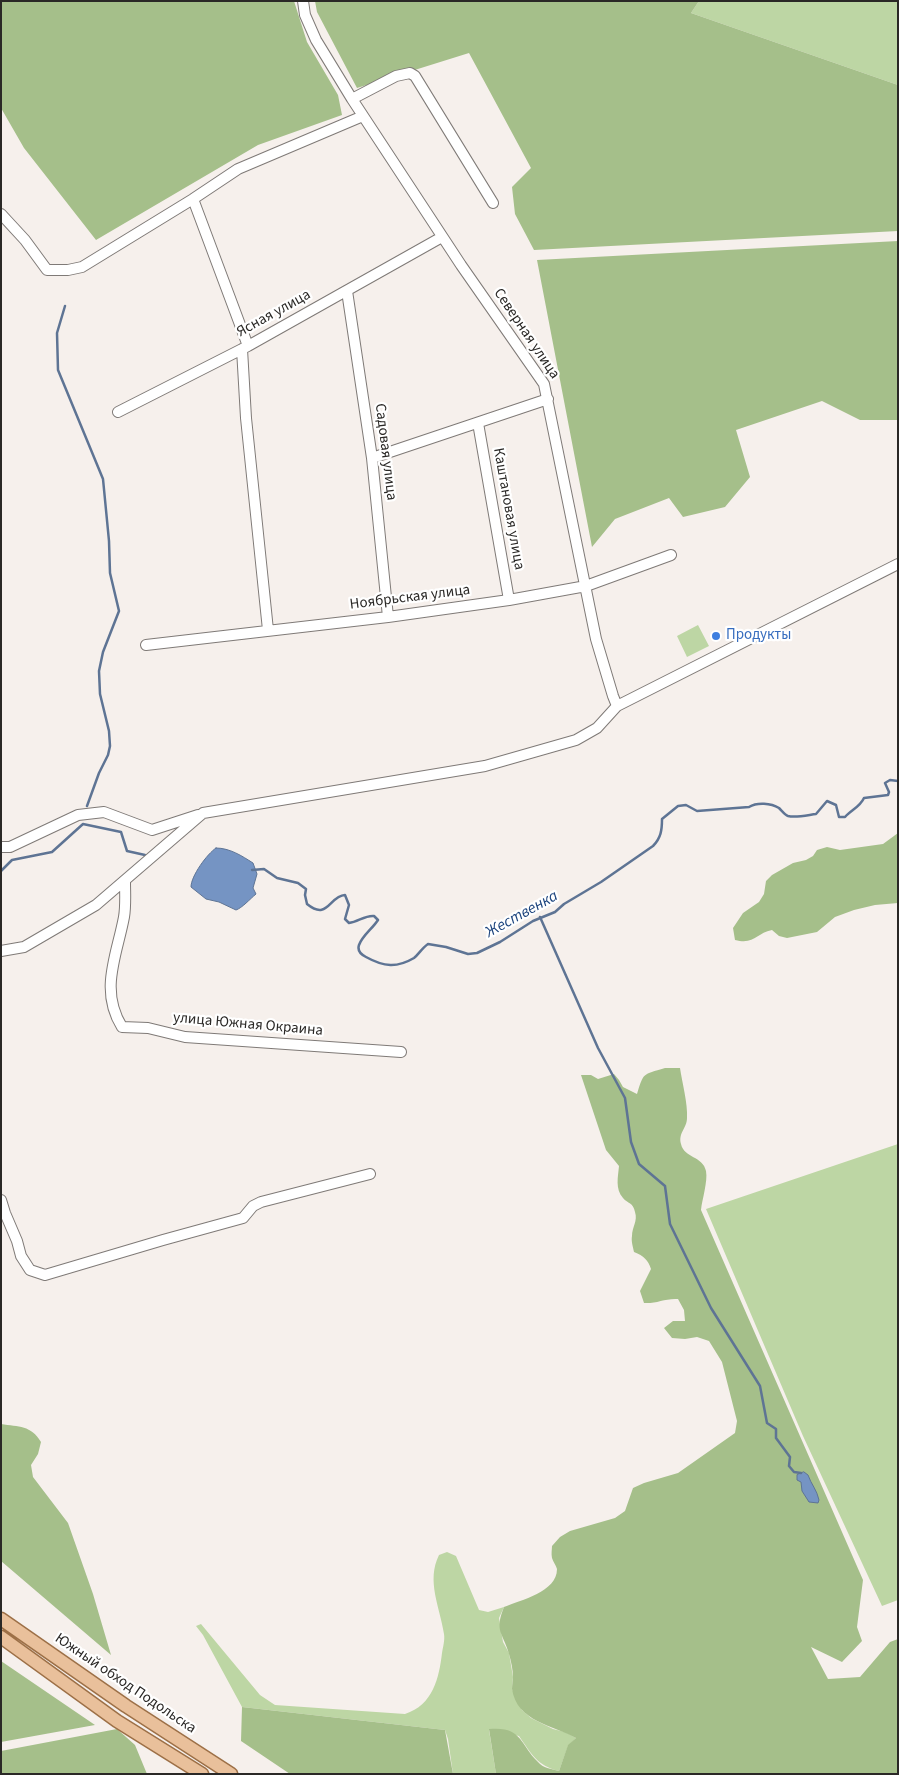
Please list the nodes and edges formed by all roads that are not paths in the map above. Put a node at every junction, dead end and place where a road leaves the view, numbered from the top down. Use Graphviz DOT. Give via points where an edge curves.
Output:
graph roads {
  1 [pos="303,1"];
  2 [pos="352,99"];
  3 [pos="363,116"];
  4 [pos="193,199"];
  5 [pos="493,203"];
  6 [pos="1,214"];
  7 [pos="442,237"];
  8 [pos="348,290"];
  9 [pos="245,348"];
  10 [pos="548,399"];
  11 [pos="118,412"];
  12 [pos="478,423"];
  13 [pos="372,458"];
  14 [pos="671,554"];
  15 [pos="898,564"];
  16 [pos="586,586"];
  17 [pos="509,600"];
  18 [pos="388,617"];
  19 [pos="268,630"];
  20 [pos="146,645"];
  21 [pos="617,706"];
  22 [pos="203,813"];
  23 [pos="1,847"];
  24 [pos="125,881"];
  25 [pos="1,951"];
  26 [pos="401,1052"];
  27 [pos="370,1174"];
  28 [pos="1,1200"];
  29 [pos="1,1619"];
  30 [pos="1,1637"];
  31 [pos="202,1774"];
  32 [pos="231,1774"];
  1 -- 2 [label="street" via="316,40"];
  2 -- 3 [label="street, Северная улица"];
  2 -- 5 [label="street" via="396,76 410,73 415,76"];
  3 -- 4 [label="street" via="238,169"];
  3 -- 7 [label="street, Северная улица"];
  4 -- 6 [label="street" via="82,267 68,270 47,270"];
  4 -- 9 [label="street"];
  7 -- 8 [label="street, Ясная улица"];
  7 -- 10 [label="street, Северная улица" via="544,384"];
  8 -- 9 [label="street, Ясная улица"];
  8 -- 13 [label="street, Садовая улица"];
  9 -- 11 [label="street, Ясная улица"];
  9 -- 19 [label="street" via="247,427"];
  10 -- 12 [label="street"];
  10 -- 16 [label="street, Северная улица"];
  12 -- 13 [label="street"];
  12 -- 17 [label="street, Каштановая улица"];
  13 -- 18 [label="street, Садовая улица"];
  14 -- 16 [label="street, Ноябрьская улица"];
  15 -- 21 [label="street"];
  16 -- 17 [label="street, Ноябрьская улица"];
  16 -- 21 [label="street, Северная улица" via="596,639"];
  17 -- 18 [label="street, Ноябрьская улица"];
  18 -- 19 [label="street, Ноябрьская улица"];
  19 -- 20 [label="street, Ноябрьская улица"];
  21 -- 22 [label="street" via="597,728 576,740 485,766"];
  22 -- 23 [label="street" via="152,830 104,812 78,815 10,847"];
  22 -- 24 [label="street"];
  24 -- 25 [label="street" via="96,905 24,947"];
  24 -- 26 [label="street, улица Южная Окраина" via="124,914 110,988 110,1000 122,1027 148,1028 186,1037"];
  27 -- 28 [label="street" via="261,1202 243,1218 45,1275 30,1270 21,1256"];
  29 -- 32 [label="main road, Южный обход Подольска"];
  30 -- 31 [label="main road" via="117,1721"];
}
